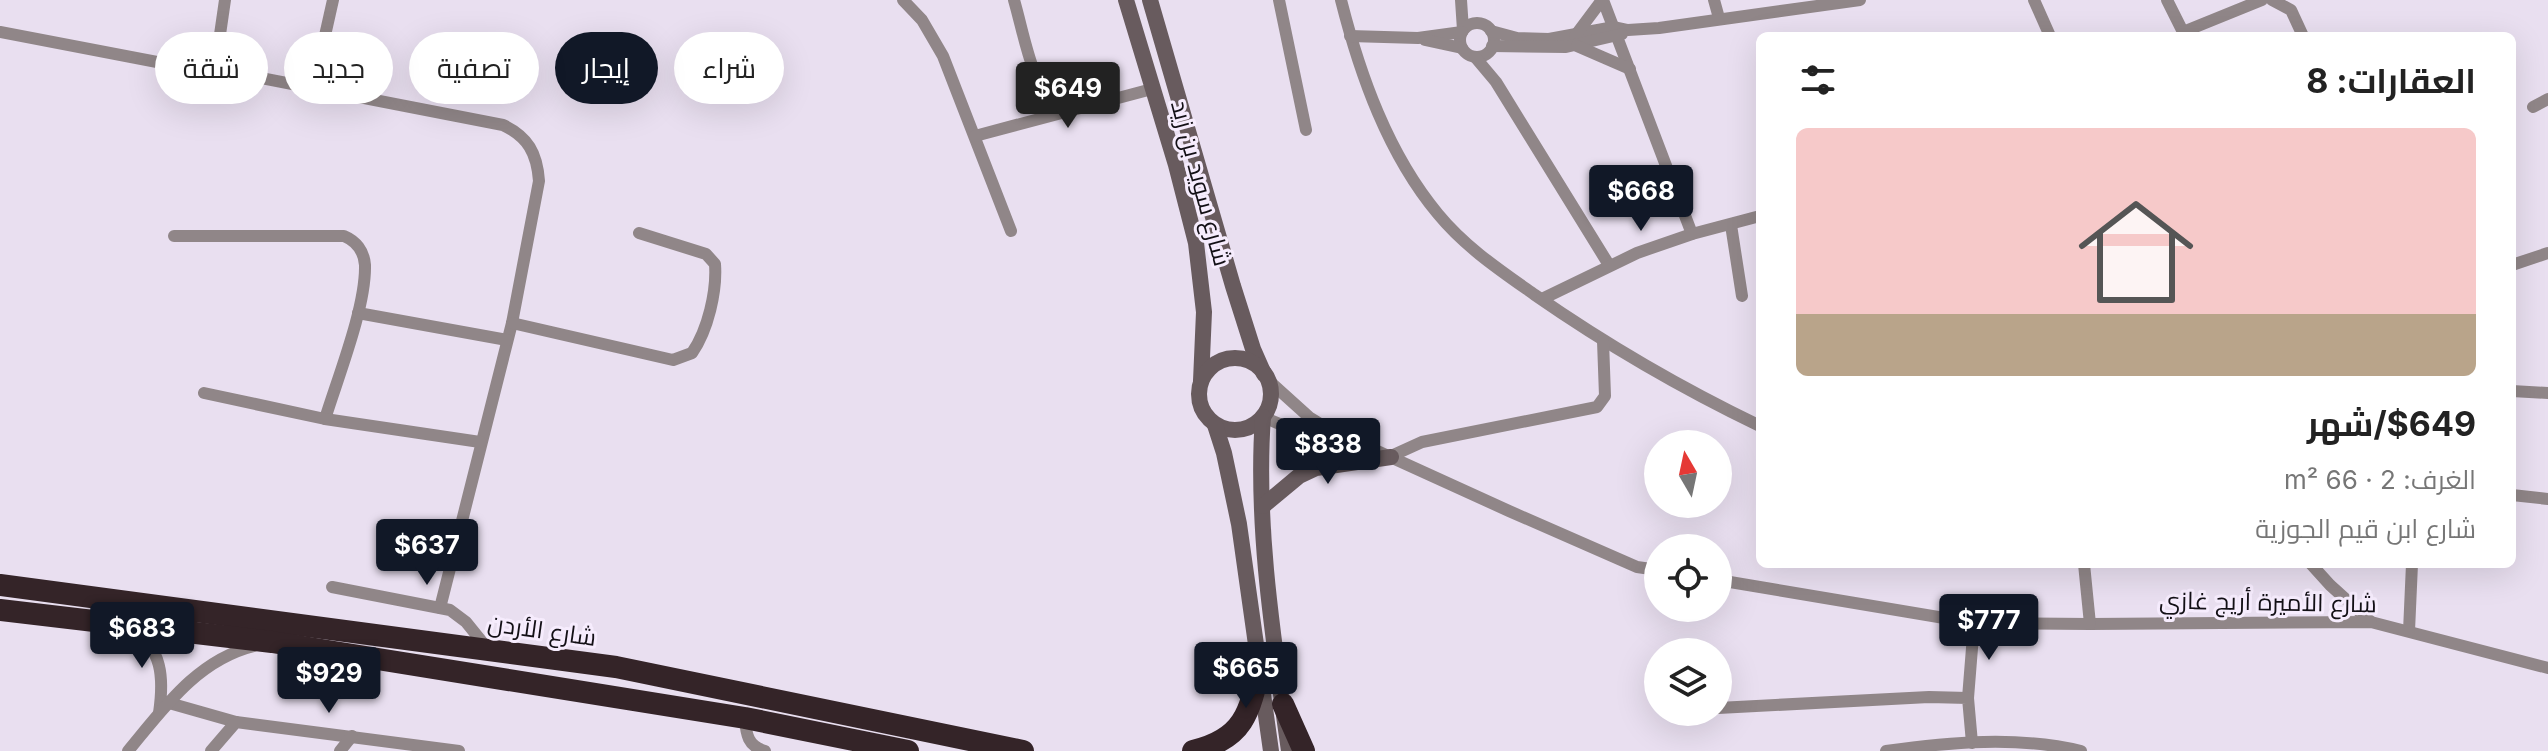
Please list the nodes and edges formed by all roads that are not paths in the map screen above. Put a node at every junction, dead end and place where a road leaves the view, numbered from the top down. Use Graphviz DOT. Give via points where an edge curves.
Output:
graph roads {
  1 [pos="225,0"];
  2 [pos="333,0"];
  3 [pos="903,0"];
  4 [pos="1014,0"];
  5 [pos="1126,0"];
  6 [pos="1150,0"];
  7 [pos="1279,0"];
  8 [pos="1341,0"];
  9 [pos="1463,0"];
  10 [pos="1603,0"];
  11 [pos="1714,0"];
  12 [pos="1860,0"];
  13 [pos="2034,0"];
  14 [pos="2167,0"];
  15 [pos="2262,0"];
  16 [pos="2272,0"];
  17 [pos="1719,18"];
  18 [pos="1477,23"];
  19 [pos="1462,31"];
  20 [pos="1491,31"];
  21 [pos="0,32"];
  22 [pos="220,32"];
  23 [pos="326,32"];
  24 [pos="1620,32"];
  25 [pos="2048,32"];
  26 [pos="2183,32"];
  27 [pos="2189,32"];
  28 [pos="2301,32"];
  29 [pos="1350,36"];
  30 [pos="1418,38"];
  31 [pos="1576,41"];
  32 [pos="1462,48"];
  33 [pos="1492,48"];
  34 [pos="1475,57"];
  35 [pos="155,62"];
  36 [pos="1630,69"];
  37 [pos="1496,82"];
  38 [pos="1152,89"];
  39 [pos="2548,99"];
  40 [pos="392,104"];
  41 [pos="2533,107"];
  42 [pos="1059,113"];
  43 [pos="1306,130"];
  44 [pos="975,136"];
  45 [pos="1756,217"];
  46 [pos="1731,225"];
  47 [pos="1011,231"];
  48 [pos="639,233"];
  49 [pos="1692,234"];
  50 [pos="174,236"];
  51 [pos="2548,253"];
  52 [pos="2516,264"];
  53 [pos="1609,265"];
  54 [pos="1742,296"];
  55 [pos="1542,299"];
  56 [pos="358,313"];
  57 [pos="512,323"];
  58 [pos="507,340"];
  59 [pos="1603,341"];
  60 [pos="1266,377"];
  61 [pos="1201,381"];
  62 [pos="2516,391"];
  63 [pos="204,393"];
  64 [pos="2548,393"];
  65 [pos="1263,417"];
  66 [pos="325,419"];
  67 [pos="1756,424"];
  68 [pos="1215,425"];
  69 [pos="480,442"];
  70 [pos="1391,457"];
  71 [pos="2516,495"];
  72 [pos="2548,499"];
  73 [pos="1263,506"];
  74 [pos="1644,568"];
  75 [pos="2084,568"];
  76 [pos="2315,568"];
  77 [pos="2412,568"];
  78 [pos="1732,582"];
  79 [pos="0,585"];
  80 [pos="332,587"];
  81 [pos="440,608"];
  82 [pos="1,615"];
  83 [pos="2371,622"];
  84 [pos="1974,623"];
  85 [pos="2090,624"];
  86 [pos="126,626"];
  87 [pos="2409,631"];
  88 [pos="272,642"];
  89 [pos="487,648"];
  90 [pos="1260,665"];
  91 [pos="2548,668"];
  92 [pos="1968,698"];
  93 [pos="1283,704"];
  94 [pos="162,706"];
  95 [pos="1732,707"];
  96 [pos="745,718"];
  97 [pos="236,722"];
  98 [pos="352,736"];
  99 [pos="1972,743"];
  100 [pos="900,750"];
  101 [pos="128,751"];
  102 [pos="211,751"];
  103 [pos="340,751"];
  104 [pos="459,751"];
  105 [pos="765,751"];
  106 [pos="1023,751"];
  107 [pos="1193,751"];
  108 [pos="1271,751"];
  109 [pos="1289,751"];
  110 [pos="1304,751"];
  111 [pos="1886,751"];
  112 [pos="2081,751"];
  1 -- 22 [label="street"];
  2 -- 23 [label="street"];
  3 -- 44 [label="street" via="933,37"];
  4 -- 42 [label="street" via="1038,80"];
  5 -- 38 [label="main road, شارع سويد بن زيد"];
  6 -- 60 [label="main road, شارع سويد بن زيد" via="1228,271"];
  7 -- 43 [label="street"];
  8 -- 29 [label="street"];
  9 -- 18 [label="street"];
  9 -- 19 [label="street"];
  10 -- 24 [label="street"];
  10 -- 31 [label="street"];
  11 -- 17 [label="street"];
  12 -- 17 [label="street"];
  13 -- 25 [label="street"];
  14 -- 26 [label="street"];
  15 -- 27 [label="street"];
  16 -- 28 [label="street" via="2291,10"];
  17 -- 24 [label="street"];
  18 -- 19 [label="street"];
  18 -- 20 [label="street"];
  19 -- 30 [label="street"];
  19 -- 32 [label="street"];
  20 -- 31 [label="street"];
  20 -- 33 [label="street"];
  21 -- 35 [label="street"];
  24 -- 31 [label="street"];
  24 -- 36 [label="street"];
  29 -- 30 [label="street"];
  29 -- 55 [label="street" via="1385,127 1415,183 1452,230"];
  30 -- 32 [label="street"];
  31 -- 33 [label="street" via="1541,49"];
  31 -- 36 [label="street"];
  32 -- 34 [label="street"];
  33 -- 34 [label="street"];
  33 -- 37 [label="street"];
  34 -- 37 [label="street"];
  36 -- 49 [label="street"];
  37 -- 53 [label="street"];
  38 -- 42 [label="street"];
  38 -- 61 [label="main road, شارع سويد بن زيد" via="1196,243 1204,312"];
  39 -- 41 [label="street"];
  40 -- 57 [label="street" via="503,125 529,144 539,181"];
  42 -- 44 [label="street"];
  44 -- 47 [label="street"];
  45 -- 46 [label="street"];
  46 -- 49 [label="street"];
  46 -- 54 [label="street"];
  48 -- 57 [label="street" via="706,254 715,264 710,305 692,353 673,360"];
  49 -- 53 [label="street"];
  50 -- 56 [label="street" via="354,240 365,266"];
  51 -- 52 [label="street"];
  53 -- 55 [label="street"];
  55 -- 59 [label="street"];
  56 -- 58 [label="street"];
  56 -- 66 [label="street"];
  57 -- 58 [label="street"];
  58 -- 69 [label="street"];
  59 -- 67 [label="street"];
  59 -- 70 [label="street" via="1605,396 1597,407 1422,442"];
  60 -- 61 [label="main road" via="1247,360 1236,358 1215,364"];
  60 -- 65 [label="main road" via="1270,402"];
  60 -- 70 [label="street" via="1327,429"];
  61 -- 68 [label="main road" via="1199,401"];
  62 -- 64 [label="street"];
  63 -- 66 [label="street"];
  65 -- 68 [label="main road" via="1235,431"];
  65 -- 70 [label="street" via="1346,448"];
  65 -- 73 [label="main road"];
  66 -- 69 [label="street"];
  68 -- 90 [label="main road" via="1239,524"];
  69 -- 81 [label="street"];
  70 -- 73 [label="main road" via="1316,468"];
  70 -- 74 [label="street"];
  71 -- 72 [label="street"];
  73 -- 93 [label="main road"];
  75 -- 85 [label="street"];
  76 -- 83 [label="street"];
  77 -- 87 [label="street"];
  78 -- 84 [label="street, شارع الأميرة أريج غازي"];
  79 -- 89 [label="highway, شارع الأردن"];
  80 -- 81 [label="street"];
  81 -- 89 [label="street" via="459,615"];
  82 -- 86 [label="highway"];
  83 -- 85 [label="street, شارع الأميرة أريج غازي"];
  83 -- 87 [label="street, شارع الأميرة أريج غازي"];
  84 -- 85 [label="street, شارع الأميرة أريج غازي"];
  84 -- 92 [label="street"];
  86 -- 88 [label="highway"];
  86 -- 94 [label="street" via="152,647 159,661"];
  87 -- 91 [label="street, شارع الأميرة أريج غازي"];
  88 -- 94 [label="street" via="220,660"];
  88 -- 96 [label="highway"];
  89 -- 106 [label="highway, شارع الأردن" via="616,667"];
  90 -- 107 [label="highway" via="1251,705 1237,730"];
  90 -- 108 [label="main road"];
  92 -- 95 [label="street"];
  92 -- 99 [label="street"];
  93 -- 109 [label="main road"];
  93 -- 110 [label="highway"];
  94 -- 97 [label="street"];
  94 -- 101 [label="street"];
  96 -- 100 [label="highway"];
  96 -- 105 [label="street" via="749,740"];
  97 -- 98 [label="street"];
  97 -- 102 [label="street"];
  98 -- 103 [label="street"];
  98 -- 104 [label="street"];
  99 -- 111 [label="street"];
  99 -- 112 [label="street"];
}
